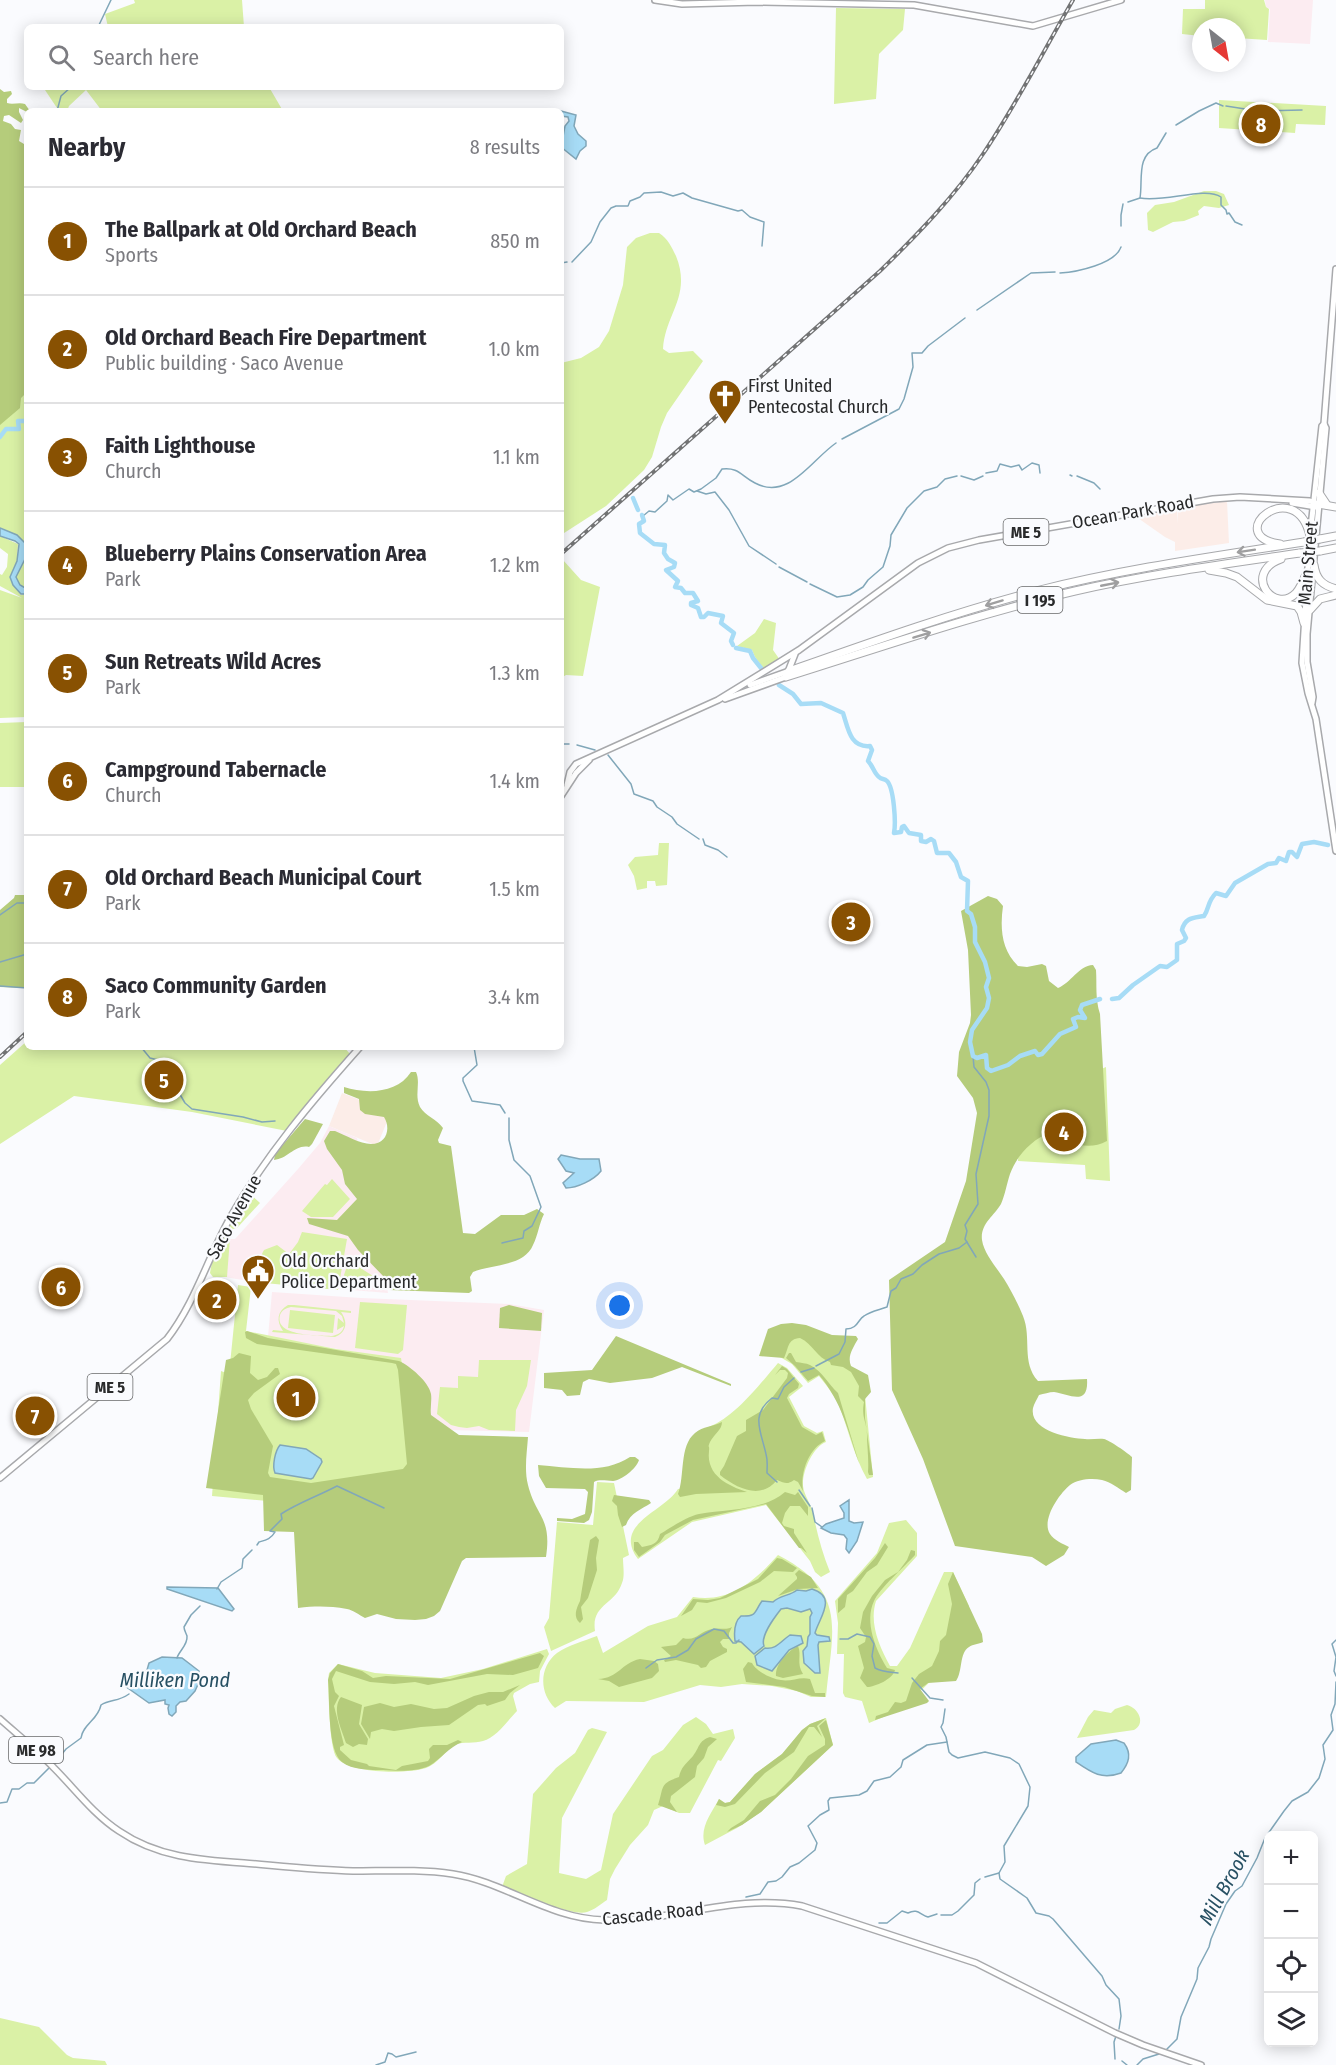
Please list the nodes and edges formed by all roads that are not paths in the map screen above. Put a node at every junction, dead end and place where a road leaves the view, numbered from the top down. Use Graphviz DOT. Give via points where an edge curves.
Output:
graph roads {
  1 [pos="655,0"];
  2 [pos="1121,0"];
  3 [pos="1336,268"];
  4 [pos="1324,424"];
  5 [pos="1319,493"];
  6 [pos="1316,505"];
  7 [pos="1327,505"];
  8 [pos="1336,507"];
  9 [pos="1310,536"];
  10 [pos="1336,536"];
  11 [pos="1285,545"];
  12 [pos="1336,548"];
  13 [pos="1300,553"];
  14 [pos="1314,565"];
  15 [pos="1197,569"];
  16 [pos="1307,572"];
  17 [pos="1336,589"];
  18 [pos="1336,596"];
  19 [pos="1310,610"];
  20 [pos="1304,622"];
  21 [pos="799,651"];
  22 [pos="784,660"];
  23 [pos="788,671"];
  24 [pos="729,694"];
  25 [pos="718,700"];
  26 [pos="1312,703"];
  27 [pos="593,757"];
  28 [pos="573,766"];
  29 [pos="576,773"];
  30 [pos="567,785"];
  31 [pos="564,790"];
  32 [pos="1336,851"];
  33 [pos="357,1050"];
  34 [pos="0,1478"];
  35 [pos="0,1719"];
  36 [pos="1201,2065"];
  1 -- 2 [label="main road" via="682,4 920,5 1033,26"];
  3 -- 4 [label="main road, Main Street"];
  4 -- 5 [label="main road, Main Street"];
  4 -- 6 [label="main road, Main Street" via="1319,441"];
  5 -- 6 [label="main road, Main Street"];
  5 -- 7 [label="highway"];
  6 -- 7 [label="highway"];
  6 -- 9 [label="main road, Main Street"];
  6 -- 14 [label="main road, Main Street"];
  6 -- 21 [label="main road, Ocean Park Road / ME 5" via="1248,497 1213,498 959,544 918,563"];
  7 -- 8 [label="highway"];
  9 -- 11 [label="highway" via="1306,522 1298,514 1285,509 1269,511 1259,521 1260,534 1267,541"];
  9 -- 16 [label="main road, Main Street"];
  10 -- 11 [label="highway, I 195, bridge"];
  11 -- 23 [label="highway, I 195, one-way" via="1135,569 1041,590"];
  12 -- 13 [label="highway, I 195, bridge"];
  13 -- 15 [label="highway, I 195"];
  13 -- 16 [label="highway" via="1269,565 1263,574 1264,587 1273,597 1286,598 1297,592"];
  14 -- 17 [label="highway" via="1319,580"];
  14 -- 19 [label="main road, Main Street"];
  15 -- 20 [label="highway" via="1232,575 1265,599 1297,606"];
  23 -- 15 [label="highway, I 195, one-way" via="1038,601"];
  16 -- 20 [label="main road, Main Street"];
  18 -- 19 [label="highway" via="1320,599"];
  19 -- 26 [label="main road, Main Street" via="1306,658"];
  20 -- 26 [label="main road, Main Street" via="1302,663"];
  21 -- 22 [label="main road, Ocean Park Road / ME 5"];
  21 -- 23 [label="main road, Ocean Park Road / ME 5"];
  22 -- 23 [label="main road"];
  22 -- 24 [label="main road, Ocean Park Road / ME 5"];
  23 -- 24 [label="main road"];
  23 -- 25 [label="main road, Ocean Park Road / ME 5"];
  24 -- 25 [label="main road, Ocean Park Road / ME 5"];
  25 -- 27 [label="main road, Ocean Park Road / ME 5"];
  26 -- 32 [label="main road, Main Street"];
  27 -- 28 [label="main road"];
  27 -- 29 [label="main road, ME 5"];
  28 -- 29 [label="main road"];
  28 -- 30 [label="main road, ME 5"];
  29 -- 30 [label="main road, ME 5"];
  30 -- 31 [label="main road, ME 5"];
  33 -- 34 [label="main road, Saco Avenue / ME 5" via="263,1166 230,1218 185,1311 167,1339"];
  35 -- 36 [label="main road, Cascade Road / ME 98" via="121,1833 182,1857 453,1874 553,1910 600,1920 754,1902 812,1908 976,1963 1124,2037"];
}
